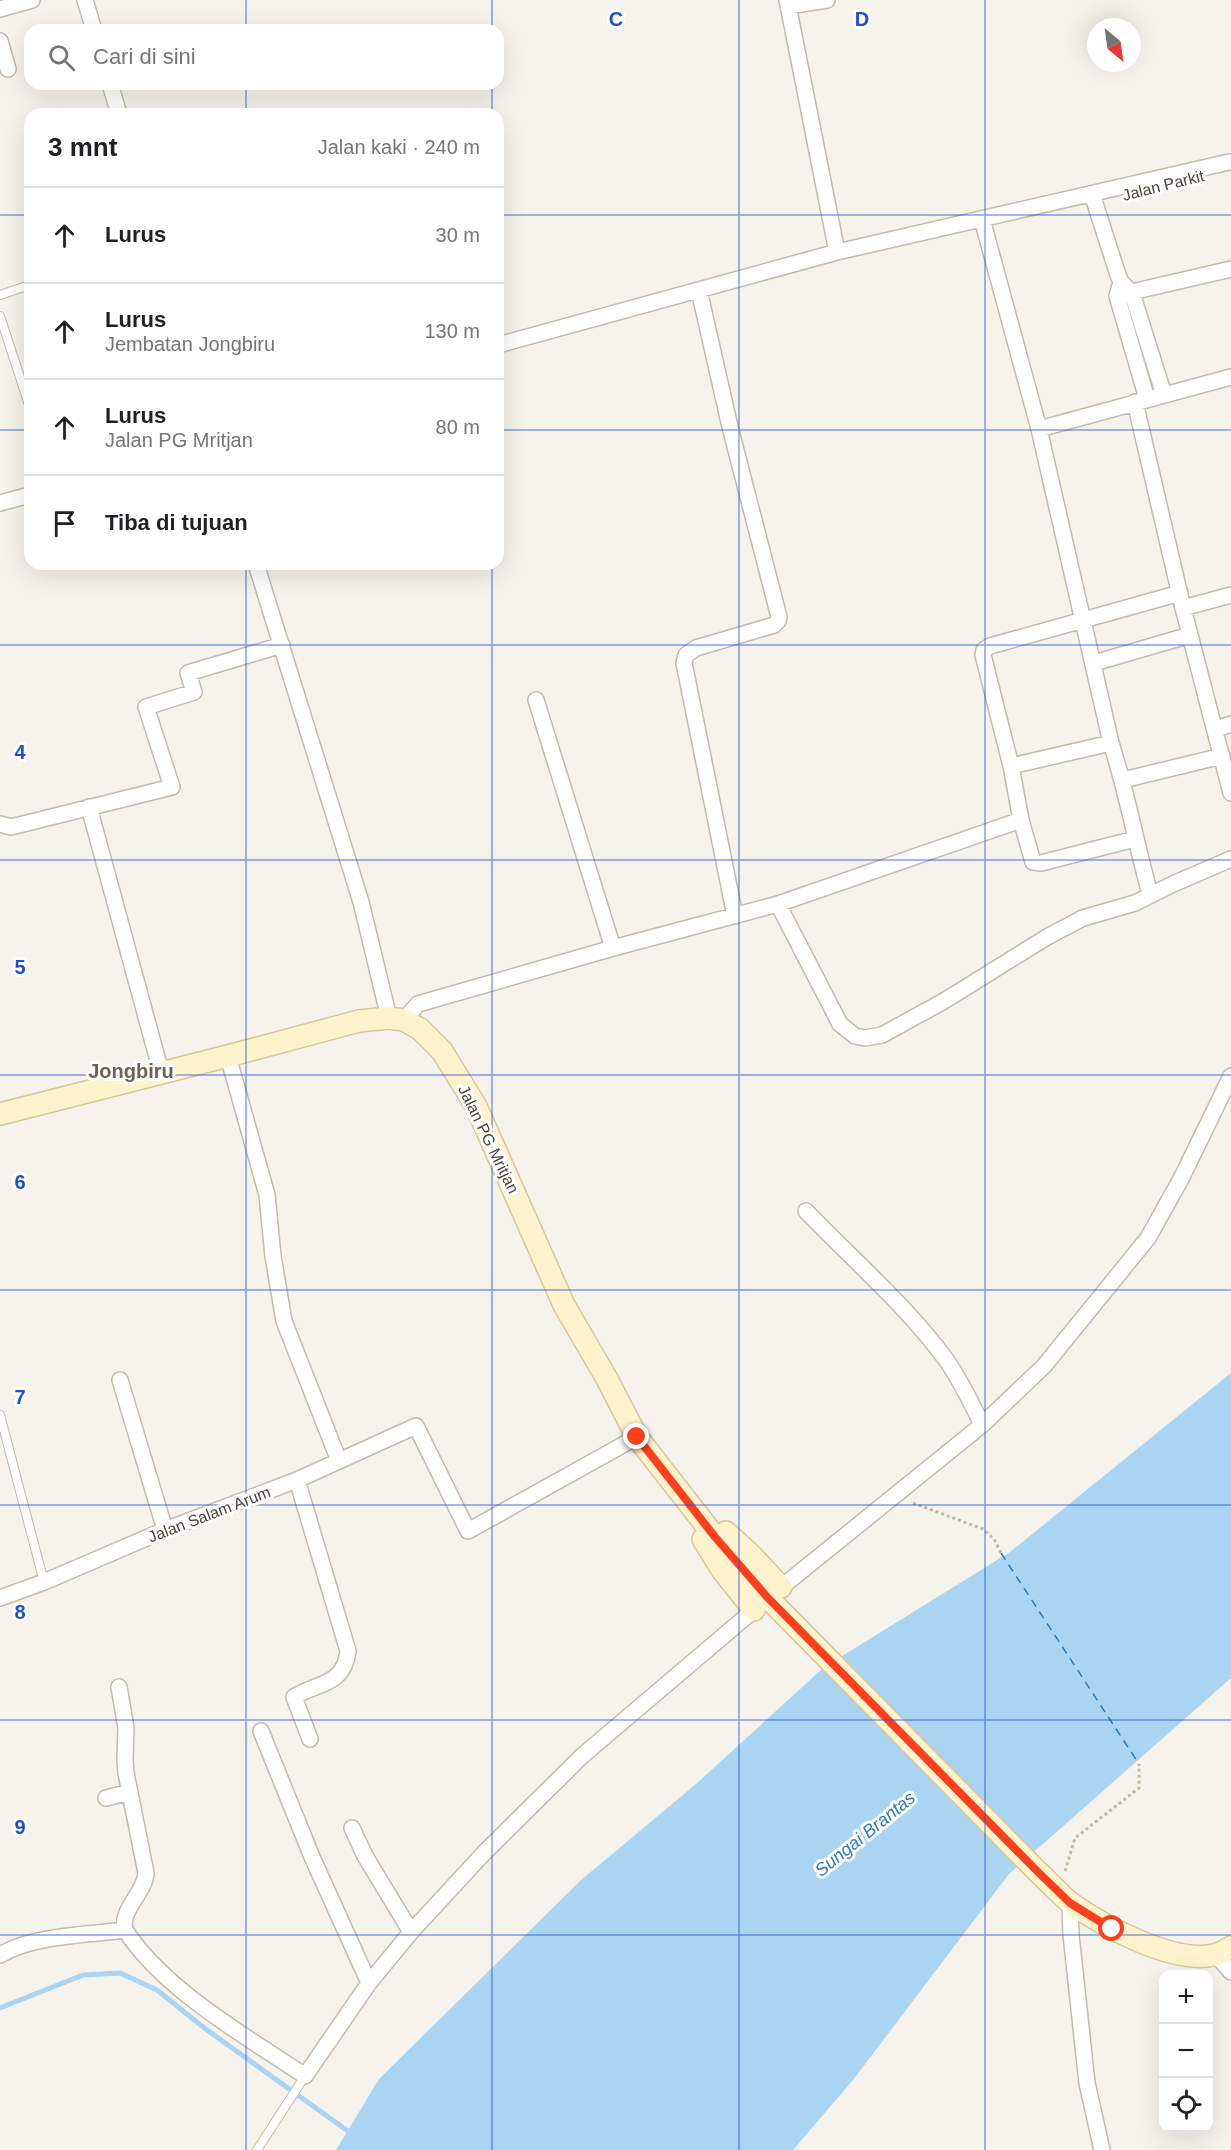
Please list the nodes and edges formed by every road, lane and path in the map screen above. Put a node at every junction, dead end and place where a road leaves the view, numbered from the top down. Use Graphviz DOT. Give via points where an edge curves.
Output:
graph roads {
  1 [pos="32,0"];
  2 [pos="85,0"];
  3 [pos="827,0"];
  4 [pos="788,3"];
  5 [pos="0,9"];
  6 [pos="92,24"];
  7 [pos="0,41"];
  8 [pos="8,69"];
  9 [pos="112,90"];
  10 [pos="117,108"];
  11 [pos="1230,165"];
  12 [pos="1093,198"];
  13 [pos="982,219"];
  14 [pos="837,252"];
  15 [pos="1231,269"];
  16 [pos="24,287"];
  17 [pos="699,290"];
  18 [pos="1123,290"];
  19 [pos="0,295"];
  20 [pos="0,316"];
  21 [pos="504,343"];
  22 [pos="1231,377"];
  23 [pos="24,390"];
  24 [pos="1164,395"];
  25 [pos="1141,401"];
  26 [pos="1039,429"];
  27 [pos="24,496"];
  28 [pos="0,502"];
  29 [pos="258,570"];
  30 [pos="1231,596"];
  31 [pos="1182,600"];
  32 [pos="1084,621"];
  33 [pos="1190,634"];
  34 [pos="282,645"];
  35 [pos="1094,663"];
  36 [pos="536,700"];
  37 [pos="1231,724"];
  38 [pos="1216,729"];
  39 [pos="1111,743"];
  40 [pos="1222,756"];
  41 [pos="1011,766"];
  42 [pos="1123,780"];
  43 [pos="1231,793"];
  44 [pos="89,807"];
  45 [pos="1021,820"];
  46 [pos="0,824"];
  47 [pos="1135,839"];
  48 [pos="1231,860"];
  49 [pos="1150,894"];
  50 [pos="778,904"];
  51 [pos="735,916"];
  52 [pos="613,948"];
  53 [pos="397,1019"];
  54 [pos="228,1056"];
  55 [pos="162,1072"];
  56 [pos="1231,1076"];
  57 [pos="0,1114"];
  58 [pos="806,1211"];
  59 [pos="120,1380"];
  60 [pos="0,1415"];
  61 [pos="982,1425"];
  62 [pos="637,1437"];
  63 [pos="339,1461"];
  64 [pos="297,1480"];
  65 [pos="894,1496"];
  66 [pos="165,1530"];
  67 [pos="1001,1553"];
  68 [pos="44,1582"];
  69 [pos="0,1598"];
  70 [pos="768,1598"];
  71 [pos="119,1687"];
  72 [pos="261,1731"];
  73 [pos="310,1739"];
  74 [pos="1139,1764"];
  75 [pos="130,1792"];
  76 [pos="106,1798"];
  77 [pos="352,1828"];
  78 [pos="1070,1903"];
  79 [pos="125,1930"];
  80 [pos="411,1932"];
  81 [pos="1223,1951"];
  82 [pos="0,1954"];
  83 [pos="1231,1972"];
  84 [pos="369,1983"];
  85 [pos="305,2076"];
  86 [pos="257,2150"];
  87 [pos="1102,2150"];
  1 -- 5 [label="street"];
  2 -- 6 [label="street"];
  3 -- 4 [label="street"];
  4 -- 14 [label="street"];
  7 -- 8 [label="street"];
  9 -- 10 [label="street"];
  11 -- 12 [label="street"];
  12 -- 13 [label="street"];
  12 -- 18 [label="street"];
  13 -- 14 [label="street"];
  13 -- 26 [label="street"];
  14 -- 17 [label="street"];
  15 -- 18 [label="street"];
  16 -- 19 [label="lane"];
  17 -- 21 [label="street"];
  17 -- 51 [label="street" via="779,617 774,625 696,648 686,655 684,663"];
  18 -- 24 [label="street"];
  18 -- 25 [label="street"];
  20 -- 23 [label="lane"];
  22 -- 24 [label="street"];
  24 -- 25 [label="street"];
  25 -- 26 [label="street"];
  25 -- 31 [label="street"];
  26 -- 32 [label="street"];
  27 -- 28 [label="street"];
  29 -- 34 [label="street"];
  30 -- 31 [label="street"];
  31 -- 32 [label="street"];
  31 -- 33 [label="street"];
  32 -- 35 [label="street"];
  32 -- 41 [label="street" via="984,650"];
  33 -- 35 [label="street"];
  33 -- 38 [label="street"];
  34 -- 44 [label="street" via="188,673 194,692 146,706 172,787"];
  34 -- 53 [label="street"];
  35 -- 39 [label="street"];
  36 -- 52 [label="street"];
  37 -- 38 [label="street"];
  38 -- 40 [label="street"];
  39 -- 41 [label="street"];
  39 -- 42 [label="street"];
  40 -- 42 [label="street"];
  40 -- 43 [label="street"];
  41 -- 45 [label="street"];
  42 -- 47 [label="street"];
  44 -- 46 [label="street" via="11,827"];
  44 -- 55 [label="street"];
  45 -- 47 [label="street" via="1033,862"];
  45 -- 50 [label="street"];
  47 -- 49 [label="street"];
  48 -- 49 [label="street"];
  49 -- 50 [label="street" via="1135,903 1083,918 944,1001 882,1035 865,1038 855,1036 840,1024"];
  50 -- 51 [label="street"];
  51 -- 52 [label="street"];
  52 -- 53 [label="street" via="418,1004"];
  53 -- 54 [label="main road" via="359,1021"];
  53 -- 62 [label="main road, Jalan PG Mritjan" via="420,1029 442,1051 476,1106 564,1305"];
  54 -- 55 [label="main road"];
  54 -- 63 [label="street" via="267,1195 284,1321"];
  55 -- 57 [label="main road"];
  56 -- 61 [label="street" via="1148,1238 1044,1366"];
  58 -- 61 [label="street" via="918,1324 948,1362"];
  59 -- 66 [label="street"];
  60 -- 68 [label="lane"];
  61 -- 65 [label="street"];
  62 -- 63 [label="street, Jalan Salam Arum" via="468,1531 416,1426"];
  62 -- 70 [label="main road, Jalan PG Mritjan"];
  63 -- 64 [label="street, Jalan Salam Arum"];
  64 -- 66 [label="street, Jalan Salam Arum"];
  64 -- 73 [label="street" via="348,1651 346,1666 340,1674 294,1697"];
  65 -- 67 [label="path" via="983,1529"];
  65 -- 70 [label="street"];
  66 -- 68 [label="street, Jalan Salam Arum"];
  68 -- 69 [label="street, Jalan Salam Arum"];
  70 -- 78 [label="main road, Jalan PG Mritjan"];
  70 -- 80 [label="street" via="582,1756"];
  71 -- 75 [label="street"];
  72 -- 84 [label="street"];
  74 -- 78 [label="path" via="1139,1788 1075,1838 1065,1868"];
  75 -- 76 [label="street"];
  75 -- 79 [label="street" via="146,1873 143,1888 126,1915"];
  77 -- 80 [label="street"];
  78 -- 81 [label="main road, Jalan PG Mritjan" via="1112,1929 1160,1949 1195,1956"];
  78 -- 87 [label="street" via="1087,2083"];
  79 -- 82 [label="street" via="49,1939"];
  79 -- 85 [label="street" via="150,1962 182,1989"];
  80 -- 84 [label="street"];
  81 -- 83 [label="street"];
  84 -- 85 [label="street"];
  85 -- 86 [label="lane"];
}
